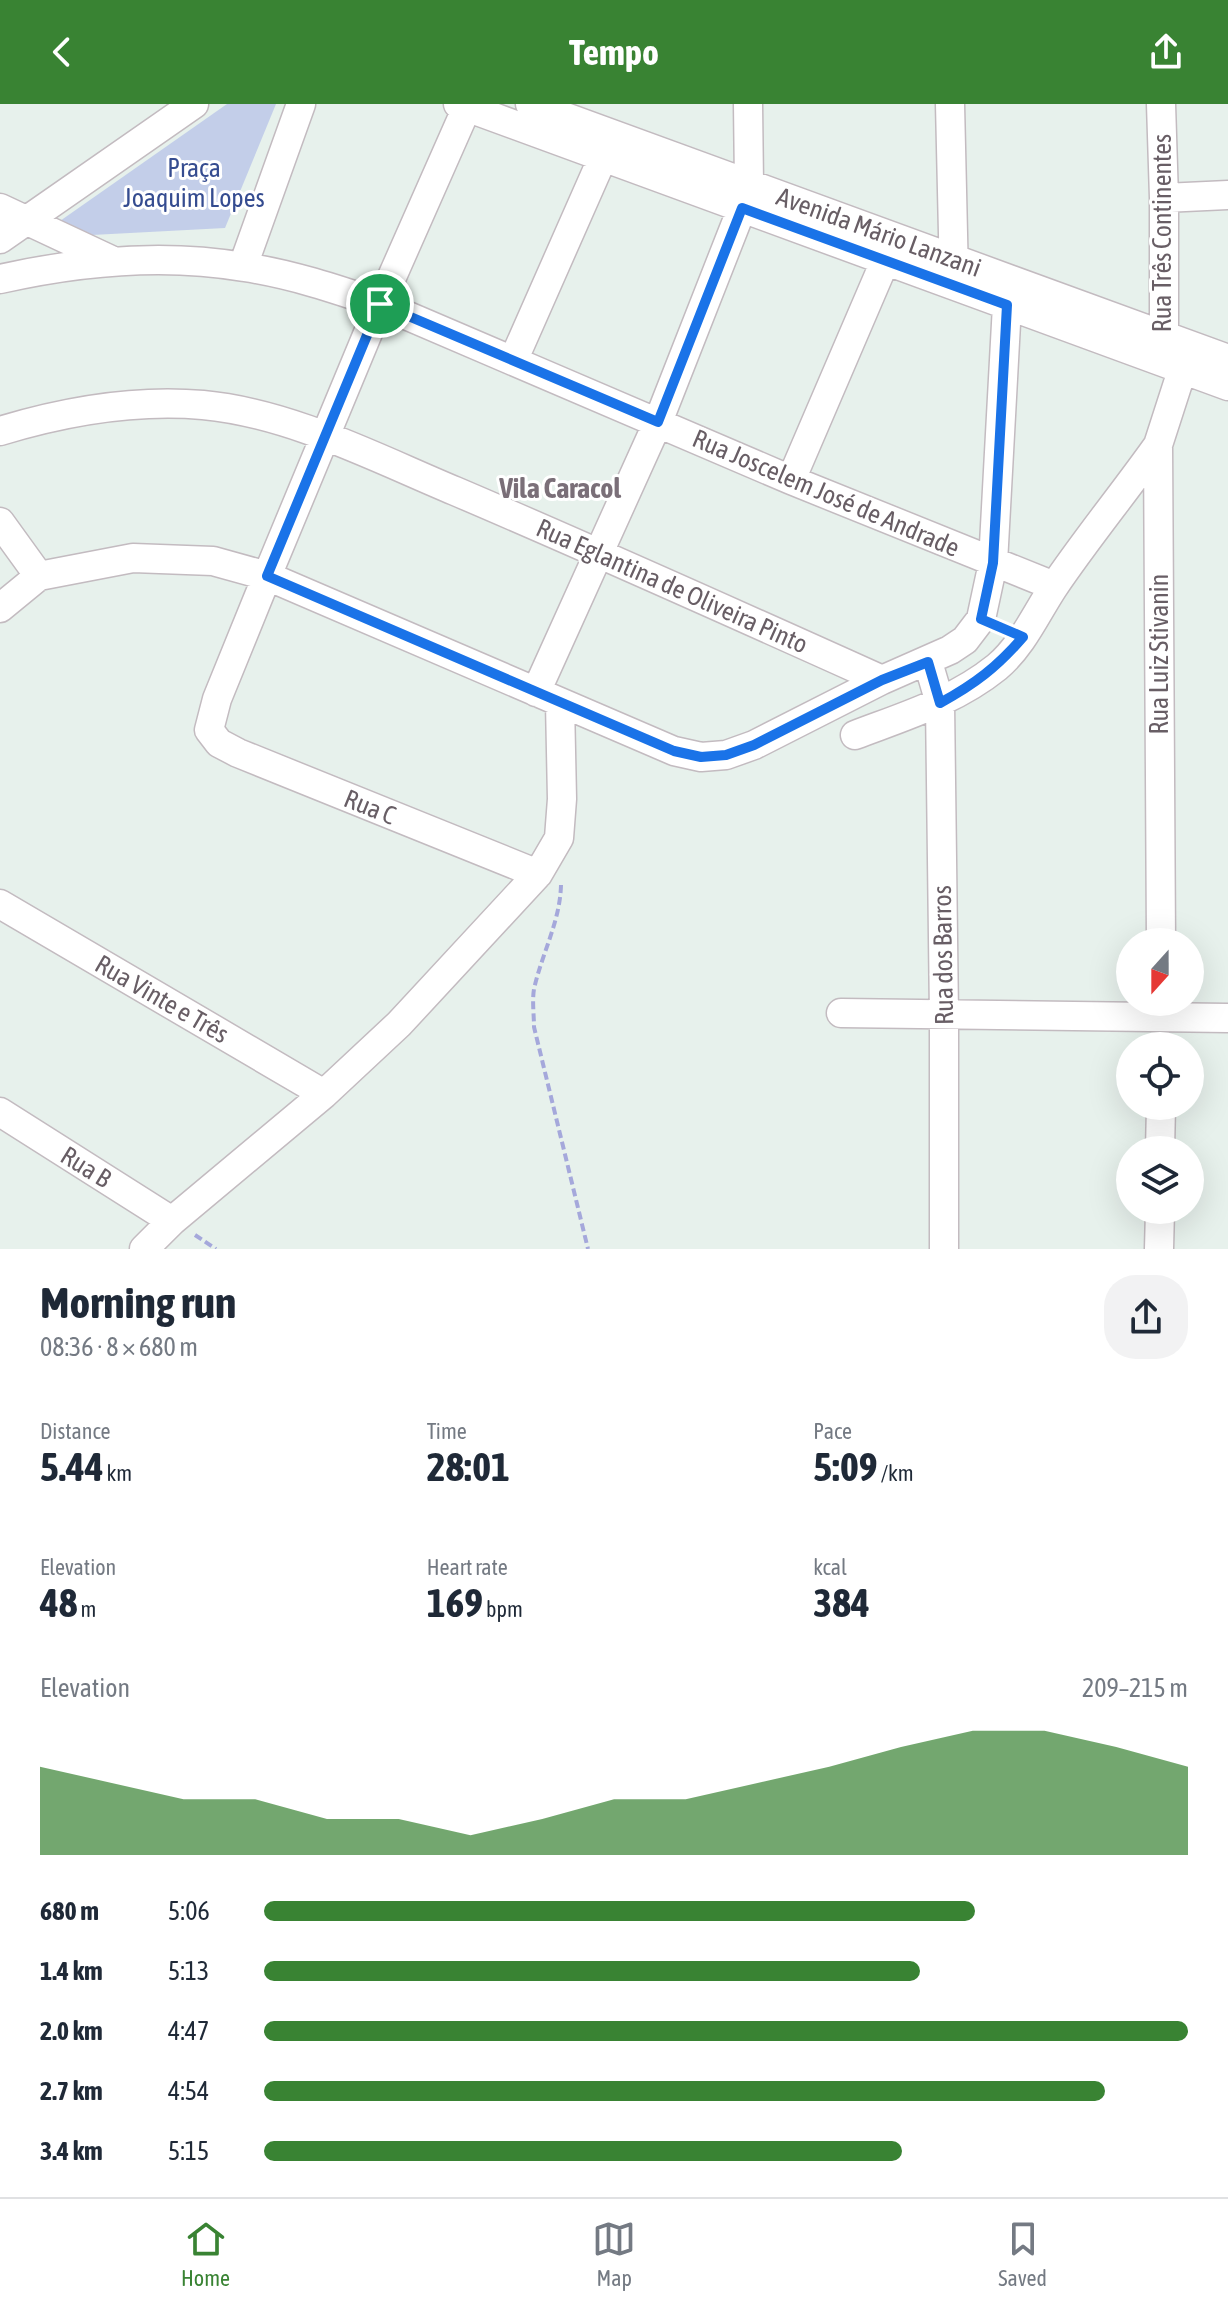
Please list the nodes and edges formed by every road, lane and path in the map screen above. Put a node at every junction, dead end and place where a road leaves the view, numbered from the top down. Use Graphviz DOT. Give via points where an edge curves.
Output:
graph roads {
  1 [pos="194,104"];
  2 [pos="301,104"];
  3 [pos="530,104"];
  4 [pos="748,104"];
  5 [pos="950,104"];
  6 [pos="1161,104"];
  7 [pos="462,106"];
  8 [pos="603,157"];
  9 [pos="1228,195"];
  10 [pos="746,196"];
  11 [pos="1164,198"];
  12 [pos="13,213"];
  13 [pos="0,239"];
  14 [pos="111,260"];
  15 [pos="885,261"];
  16 [pos="243,266"];
  17 [pos="954,272"];
  18 [pos="0,279"];
  19 [pos="380,304"];
  20 [pos="1007,305"];
  21 [pos="1174,353"];
  22 [pos="1228,359"];
  23 [pos="513,361"];
  24 [pos="1228,386"];
  25 [pos="658,422"];
  26 [pos="0,431"];
  27 [pos="326,436"];
  28 [pos="1158,445"];
  29 [pos="791,480"];
  30 [pos="0,522"];
  31 [pos="600,552"];
  32 [pos="993,563"];
  33 [pos="39,576"];
  34 [pos="267,576"];
  35 [pos="1054,586"];
  36 [pos="0,608"];
  37 [pos="981,619"];
  38 [pos="1023,637"];
  39 [pos="928,662"];
  40 [pos="882,680"];
  41 [pos="548,697"];
  42 [pos="940,703"];
  43 [pos="855,735"];
  44 [pos="550,877"];
  45 [pos="0,904"];
  46 [pos="1161,928"];
  47 [pos="841,1013"];
  48 [pos="944,1015"];
  49 [pos="1228,1018"];
  50 [pos="1161,1022"];
  51 [pos="324,1094"];
  52 [pos="0,1112"];
  53 [pos="172,1221"];
  54 [pos="1160,1224"];
  55 [pos="144,1249"];
  56 [pos="588,1249"];
  57 [pos="944,1249"];
  58 [pos="1159,1249"];
  1 -- 12 [label="street"];
  2 -- 16 [label="street"];
  3 -- 10 [label="street, Avenida Mário Lanzani"];
  4 -- 10 [label="street"];
  5 -- 17 [label="street"];
  6 -- 11 [label="street, Rua Três Continentes"];
  7 -- 8 [label="street, Avenida Mário Lanzani"];
  7 -- 19 [label="street"];
  8 -- 10 [label="street, Avenida Mário Lanzani"];
  8 -- 23 [label="street"];
  9 -- 11 [label="street"];
  10 -- 15 [label="street, Avenida Mário Lanzani"];
  10 -- 17 [label="street, Avenida Mário Lanzani"];
  10 -- 25 [label="street"];
  11 -- 21 [label="street, Rua Três Continentes"];
  12 -- 13 [label="street"];
  12 -- 14 [label="street"];
  14 -- 16 [label="street, Rua Joscelem José de Andrade"];
  14 -- 18 [label="street, Rua Joscelem José de Andrade"];
  15 -- 17 [label="street, Avenida Mário Lanzani"];
  15 -- 29 [label="street"];
  16 -- 19 [label="street, Rua Joscelem José de Andrade"];
  17 -- 20 [label="street, Avenida Mário Lanzani"];
  17 -- 21 [label="street, Avenida Mário Lanzani"];
  19 -- 23 [label="street, Rua Joscelem José de Andrade"];
  19 -- 27 [label="street"];
  20 -- 21 [label="street, Avenida Mário Lanzani"];
  20 -- 32 [label="street"];
  21 -- 22 [label="street, Avenida Mário Lanzani"];
  21 -- 24 [label="street, Avenida Mário Lanzani"];
  21 -- 28 [label="street, Rua Luiz Stivanin"];
  23 -- 25 [label="street, Rua Joscelem José de Andrade"];
  25 -- 29 [label="street, Rua Joscelem José de Andrade"];
  25 -- 31 [label="street"];
  26 -- 27 [label="street, Rua Eglantina de Oliveira Pinto" via="50,416 130,404 205,405"];
  27 -- 31 [label="street, Rua Eglantina de Oliveira Pinto"];
  27 -- 34 [label="street"];
  28 -- 35 [label="street"];
  28 -- 46 [label="street, Rua Luiz Stivanin"];
  29 -- 32 [label="street, Rua Joscelem José de Andrade"];
  30 -- 33 [label="street"];
  31 -- 40 [label="street, Rua Eglantina de Oliveira Pinto"];
  31 -- 41 [label="street"];
  32 -- 35 [label="street, Rua Joscelem José de Andrade"];
  32 -- 37 [label="street"];
  33 -- 34 [label="street" via="133,558 213,561"];
  33 -- 36 [label="street"];
  34 -- 41 [label="street"];
  34 -- 44 [label="street, Rua C" via="217,699 209,730 219,743"];
  35 -- 38 [label="street"];
  37 -- 38 [label="street"];
  37 -- 39 [label="street" via="965,640"];
  38 -- 42 [label="street" via="1000,665"];
  39 -- 40 [label="street"];
  39 -- 42 [label="street, Rua dos Barros"];
  40 -- 41 [label="street" via="754,745 701,757 674,751"];
  41 -- 44 [label="street" via="562,799"];
  42 -- 43 [label="street"];
  42 -- 48 [label="street, Rua dos Barros"];
  44 -- 51 [label="street"];
  44 -- 56 [label="path" via="560,907 533,993 534,1027"];
  45 -- 51 [label="street, Rua Vinte e Três"];
  47 -- 48 [label="street"];
  48 -- 50 [label="street"];
  48 -- 57 [label="street, Rua dos Barros"];
  49 -- 50 [label="street"];
  51 -- 53 [label="street"];
  52 -- 53 [label="street, Rua B"];
  53 -- 55 [label="street"];
  54 -- 58 [label="street"];
}
